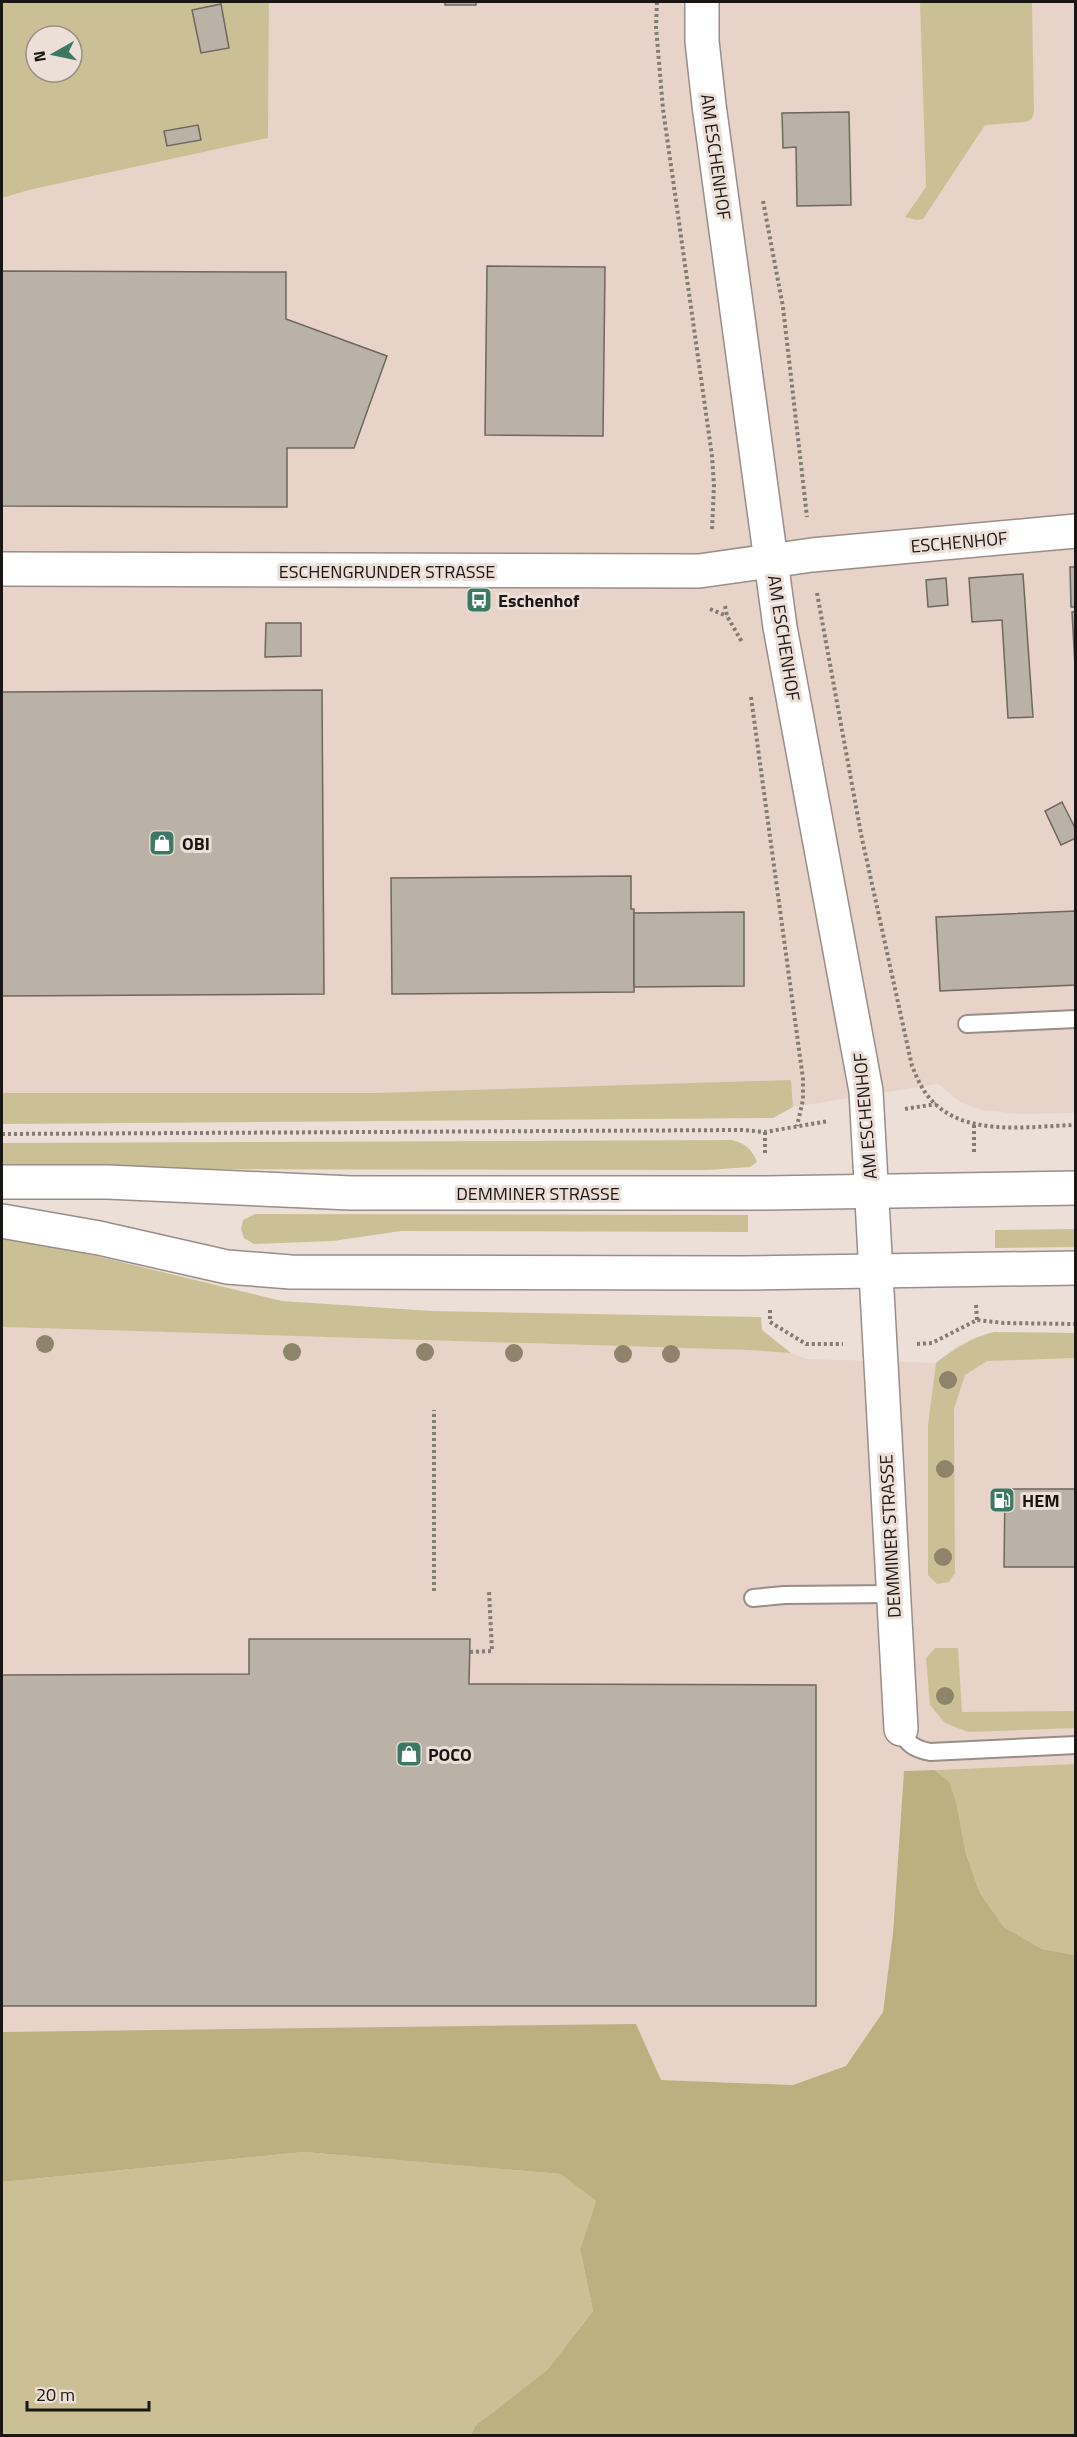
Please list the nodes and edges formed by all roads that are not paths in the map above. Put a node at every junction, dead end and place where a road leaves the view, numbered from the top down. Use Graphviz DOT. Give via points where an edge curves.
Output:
graph roads {
  1 [pos="702,2"];
  2 [pos="1076,531"];
  3 [pos="771,561"];
  4 [pos="2,569"];
  5 [pos="1076,1019"];
  6 [pos="967,1024"];
  7 [pos="2,1182"];
  8 [pos="1076,1188"];
  9 [pos="872,1190"];
  10 [pos="2,1221"];
  11 [pos="1076,1268"];
  12 [pos="875,1272"];
  13 [pos="893,1594"];
  14 [pos="753,1598"];
  15 [pos="901,1729"];
  16 [pos="1076,1745"];
  1 -- 3 [label="street, AM ESCHENHOF" via="709,105"];
  2 -- 3 [label="street, ESCHENHOF"];
  3 -- 4 [label="street, ESCHENGRUNDER STRASSE" via="699,571"];
  3 -- 9 [label="street, AM ESCHENHOF" via="859,1044"];
  5 -- 6 [label="lane"];
  7 -- 9 [label="street, DEMMINER STRASSE" via="107,1182 351,1193"];
  8 -- 9 [label="street, DEMMINER STRASSE"];
  9 -- 12 [label="street, AM ESCHENHOF"];
  10 -- 12 [label="street" via="227,1267 291,1272"];
  11 -- 12 [label="street"];
  12 -- 13 [label="street, DEMMINER STRASSE"];
  13 -- 14 [label="lane"];
  13 -- 15 [label="street, DEMMINER STRASSE"];
  15 -- 16 [label="lane" via="913,1746 930,1752"];
}
